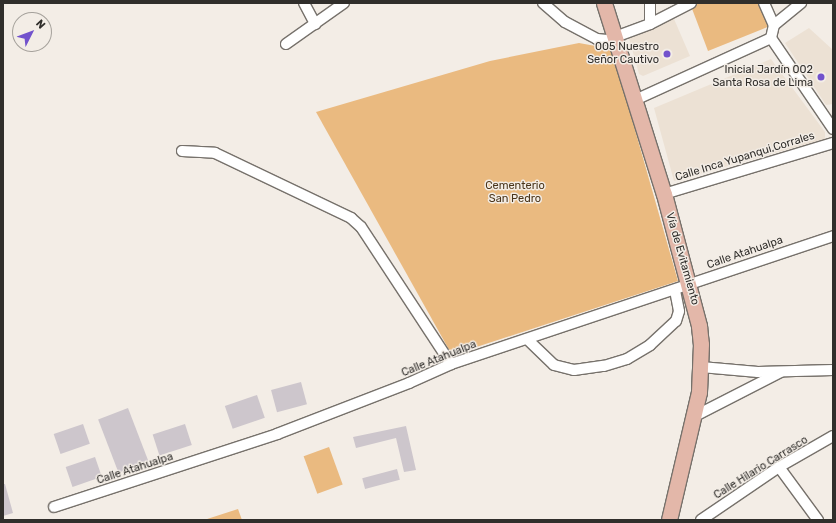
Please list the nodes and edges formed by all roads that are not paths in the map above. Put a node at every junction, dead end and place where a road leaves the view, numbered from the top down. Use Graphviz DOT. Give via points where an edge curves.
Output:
graph roads {
  1 [pos="304,3"];
  2 [pos="344,3"];
  3 [pos="543,3"];
  4 [pos="604,3"];
  5 [pos="650,3"];
  6 [pos="691,3"];
  7 [pos="764,3"];
  8 [pos="801,3"];
  9 [pos="315,24"];
  10 [pos="650,24"];
  11 [pos="774,25"];
  12 [pos="616,37"];
  13 [pos="771,38"];
  14 [pos="286,44"];
  15 [pos="634,100"];
  16 [pos="833,129"];
  17 [pos="833,143"];
  18 [pos="182,151"];
  19 [pos="664,194"];
  20 [pos="833,236"];
  21 [pos="682,288"];
  22 [pos="527,339"];
  23 [pos="451,364"];
  24 [pos="701,367"];
  25 [pos="833,370"];
  26 [pos="782,371"];
  27 [pos="693,417"];
  28 [pos="833,436"];
  29 [pos="833,440"];
  30 [pos="821,444"];
  31 [pos="779,467"];
  32 [pos="54,507"];
  33 [pos="669,520"];
  34 [pos="701,520"];
  35 [pos="818,520"];
  1 -- 9 [label="street"];
  2 -- 9 [label="street"];
  3 -- 12 [label="street" via="565,22 586,34 607,40"];
  4 -- 12 [label="main road, Vía de Evitamiento"];
  5 -- 10 [label="street"];
  6 -- 10 [label="street"];
  7 -- 11 [label="street"];
  8 -- 11 [label="street"];
  9 -- 14 [label="street"];
  10 -- 12 [label="street"];
  11 -- 13 [label="street"];
  12 -- 15 [label="main road, Vía de Evitamiento"];
  13 -- 15 [label="street"];
  13 -- 16 [label="street"];
  15 -- 19 [label="main road, Vía de Evitamiento"];
  17 -- 19 [label="street, Calle Inca Yupanqui,Corrales"];
  18 -- 23 [label="street" via="214,153 351,218 361,227"];
  19 -- 21 [label="main road, Vía de Evitamiento"];
  20 -- 21 [label="street, Calle Atahualpa"];
  21 -- 22 [label="street, Calle Atahualpa"];
  21 -- 22 [label="street" via="676,321 650,345 627,359 604,366 574,370 554,365"];
  21 -- 24 [label="main road, Vía de Evitamiento" via="699,326"];
  22 -- 23 [label="street, Calle Atahualpa"];
  23 -- 32 [label="street, Calle Atahualpa" via="277,434"];
  24 -- 26 [label="street"];
  24 -- 27 [label="main road, Vía de Evitamiento"];
  25 -- 26 [label="street"];
  26 -- 27 [label="street"];
  27 -- 33 [label="main road, Vía de Evitamiento"];
  28 -- 30 [label="street, Calle Hilario Carrasco"];
  29 -- 30 [label="street"];
  30 -- 31 [label="street, Calle Hilario Carrasco"];
  31 -- 34 [label="street, Calle Hilario Carrasco"];
  31 -- 35 [label="street"];
}
